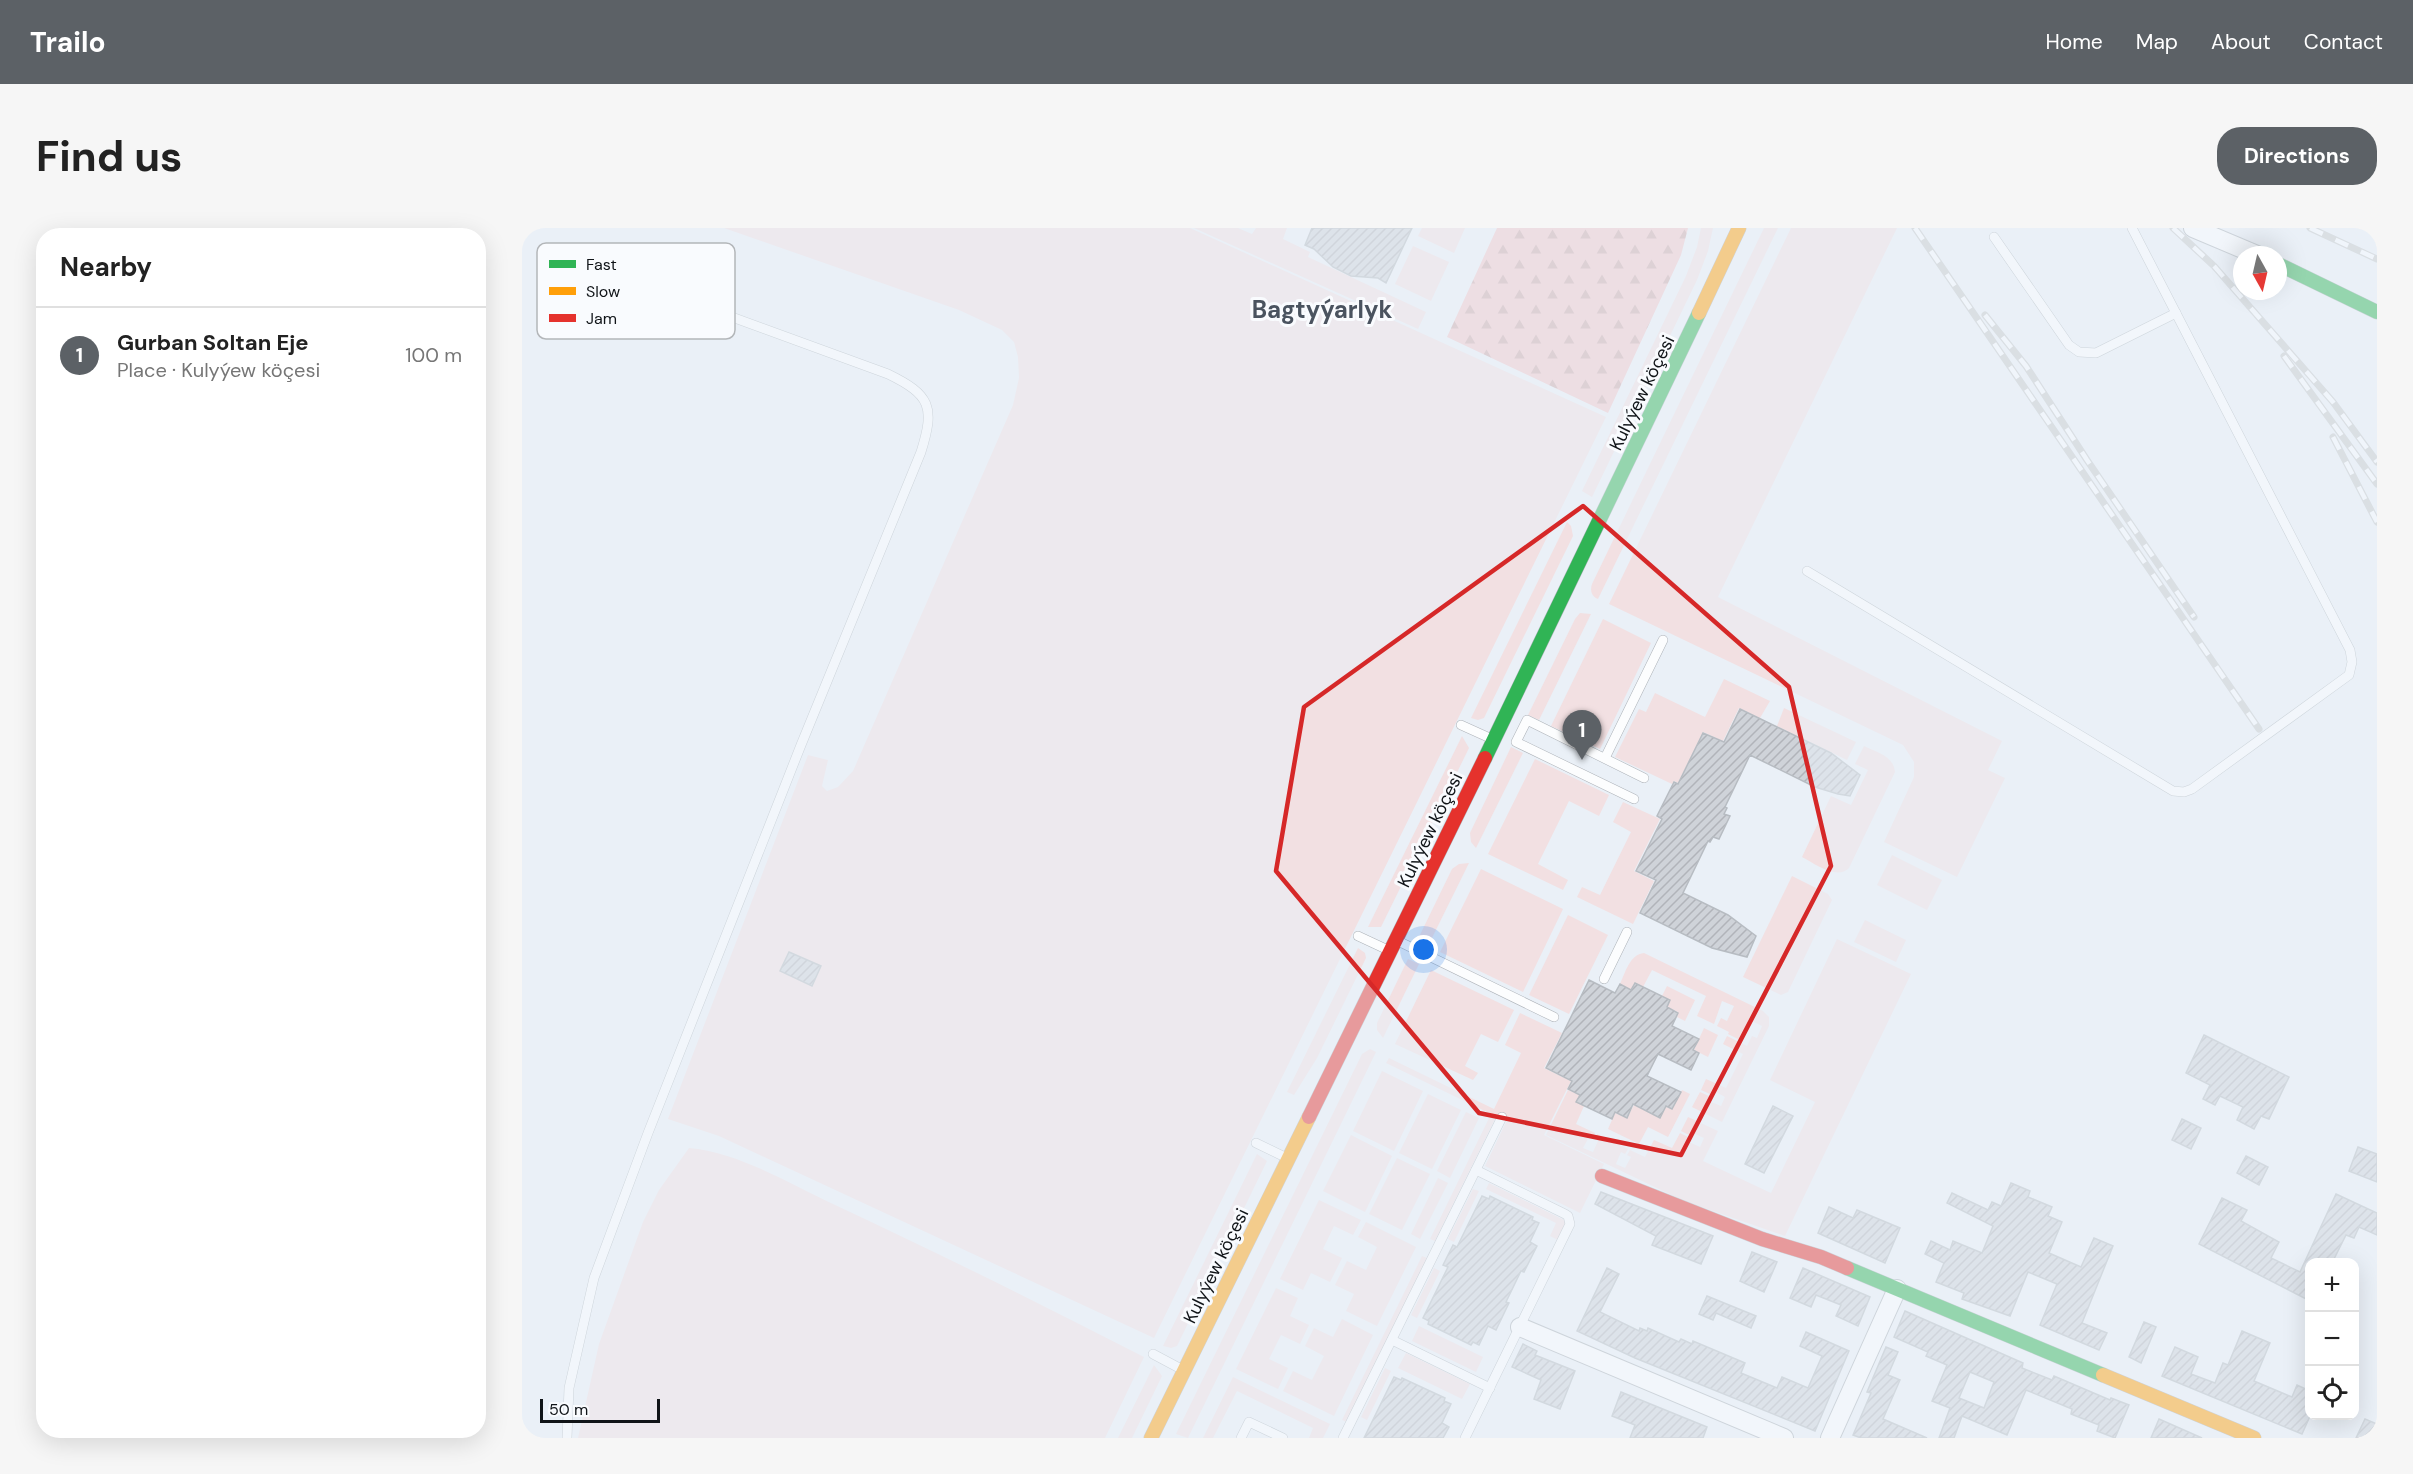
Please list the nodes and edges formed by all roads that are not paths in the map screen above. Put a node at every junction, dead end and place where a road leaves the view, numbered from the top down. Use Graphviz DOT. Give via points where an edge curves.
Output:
graph roads {
  1 [pos="2132,228"];
  2 [pos="2193,228"];
  3 [pos="1739,231"];
  4 [pos="1994,237"];
  5 [pos="2236,246"];
  6 [pos="2287,268"];
  7 [pos="2377,312"];
  8 [pos="2176,313"];
  9 [pos="735,317"];
  10 [pos="1807,571"];
  11 [pos="1663,640"];
  12 [pos="1503,722"];
  13 [pos="1461,725"];
  14 [pos="1521,731"];
  15 [pos="1494,740"];
  16 [pos="1605,758"];
  17 [pos="1644,778"];
  18 [pos="1634,799"];
  19 [pos="1628,932"];
  20 [pos="1358,936"];
  21 [pos="1393,946"];
  22 [pos="1604,979"];
  23 [pos="1554,1017"];
  24 [pos="1502,1117"];
  25 [pos="1256,1143"];
  26 [pos="1288,1159"];
  27 [pos="1476,1170"];
  28 [pos="1602,1176"];
  29 [pos="1897,1289"];
  30 [pos="1520,1327"];
  31 [pos="1392,1340"];
  32 [pos="1153,1354"];
  33 [pos="1185,1371"];
  34 [pos="1490,1388"];
  35 [pos="1155,1437"];
  36 [pos="567,1438"];
  37 [pos="1241,1438"];
  38 [pos="1283,1438"];
  39 [pos="1343,1438"];
  40 [pos="1465,1438"];
  41 [pos="1784,1438"];
  42 [pos="1830,1438"];
  43 [pos="2254,1438"];
  1 -- 8 [label="lane"];
  2 -- 5 [label="street"];
  3 -- 12 [label="street, Kulyýew köçesi"];
  4 -- 8 [label="lane" via="2069,345 2079,352 2096,353"];
  6 -- 7 [label="street"];
  8 -- 10 [label="lane" via="2350,650 2352,662 2349,675 2192,789 2174,791"];
  9 -- 36 [label="lane" via="906,383 928,406 929,419 921,453 801,745 594,1278 569,1388"];
  11 -- 16 [label="lane"];
  12 -- 14 [label="lane"];
  12 -- 15 [label="street, Kulyýew köçesi"];
  13 -- 15 [label="lane"];
  14 -- 16 [label="lane" via="1527,720"];
  14 -- 18 [label="lane" via="1516,742"];
  15 -- 21 [label="street, Kulyýew köçesi"];
  16 -- 17 [label="lane"];
  19 -- 22 [label="lane"];
  20 -- 21 [label="lane"];
  21 -- 23 [label="lane"];
  21 -- 26 [label="street, Kulyýew köçesi"];
  24 -- 27 [label="lane"];
  25 -- 26 [label="lane"];
  26 -- 33 [label="street, Kulyýew köçesi"];
  27 -- 30 [label="lane" via="1570,1220"];
  27 -- 31 [label="lane"];
  28 -- 29 [label="street"];
  29 -- 42 [label="street"];
  29 -- 43 [label="street"];
  30 -- 34 [label="lane"];
  30 -- 41 [label="street"];
  31 -- 34 [label="lane"];
  31 -- 39 [label="lane"];
  32 -- 33 [label="lane"];
  33 -- 35 [label="street, Kulyýew köçesi"];
  34 -- 40 [label="lane"];
  37 -- 38 [label="lane" via="1249,1422"];
}
